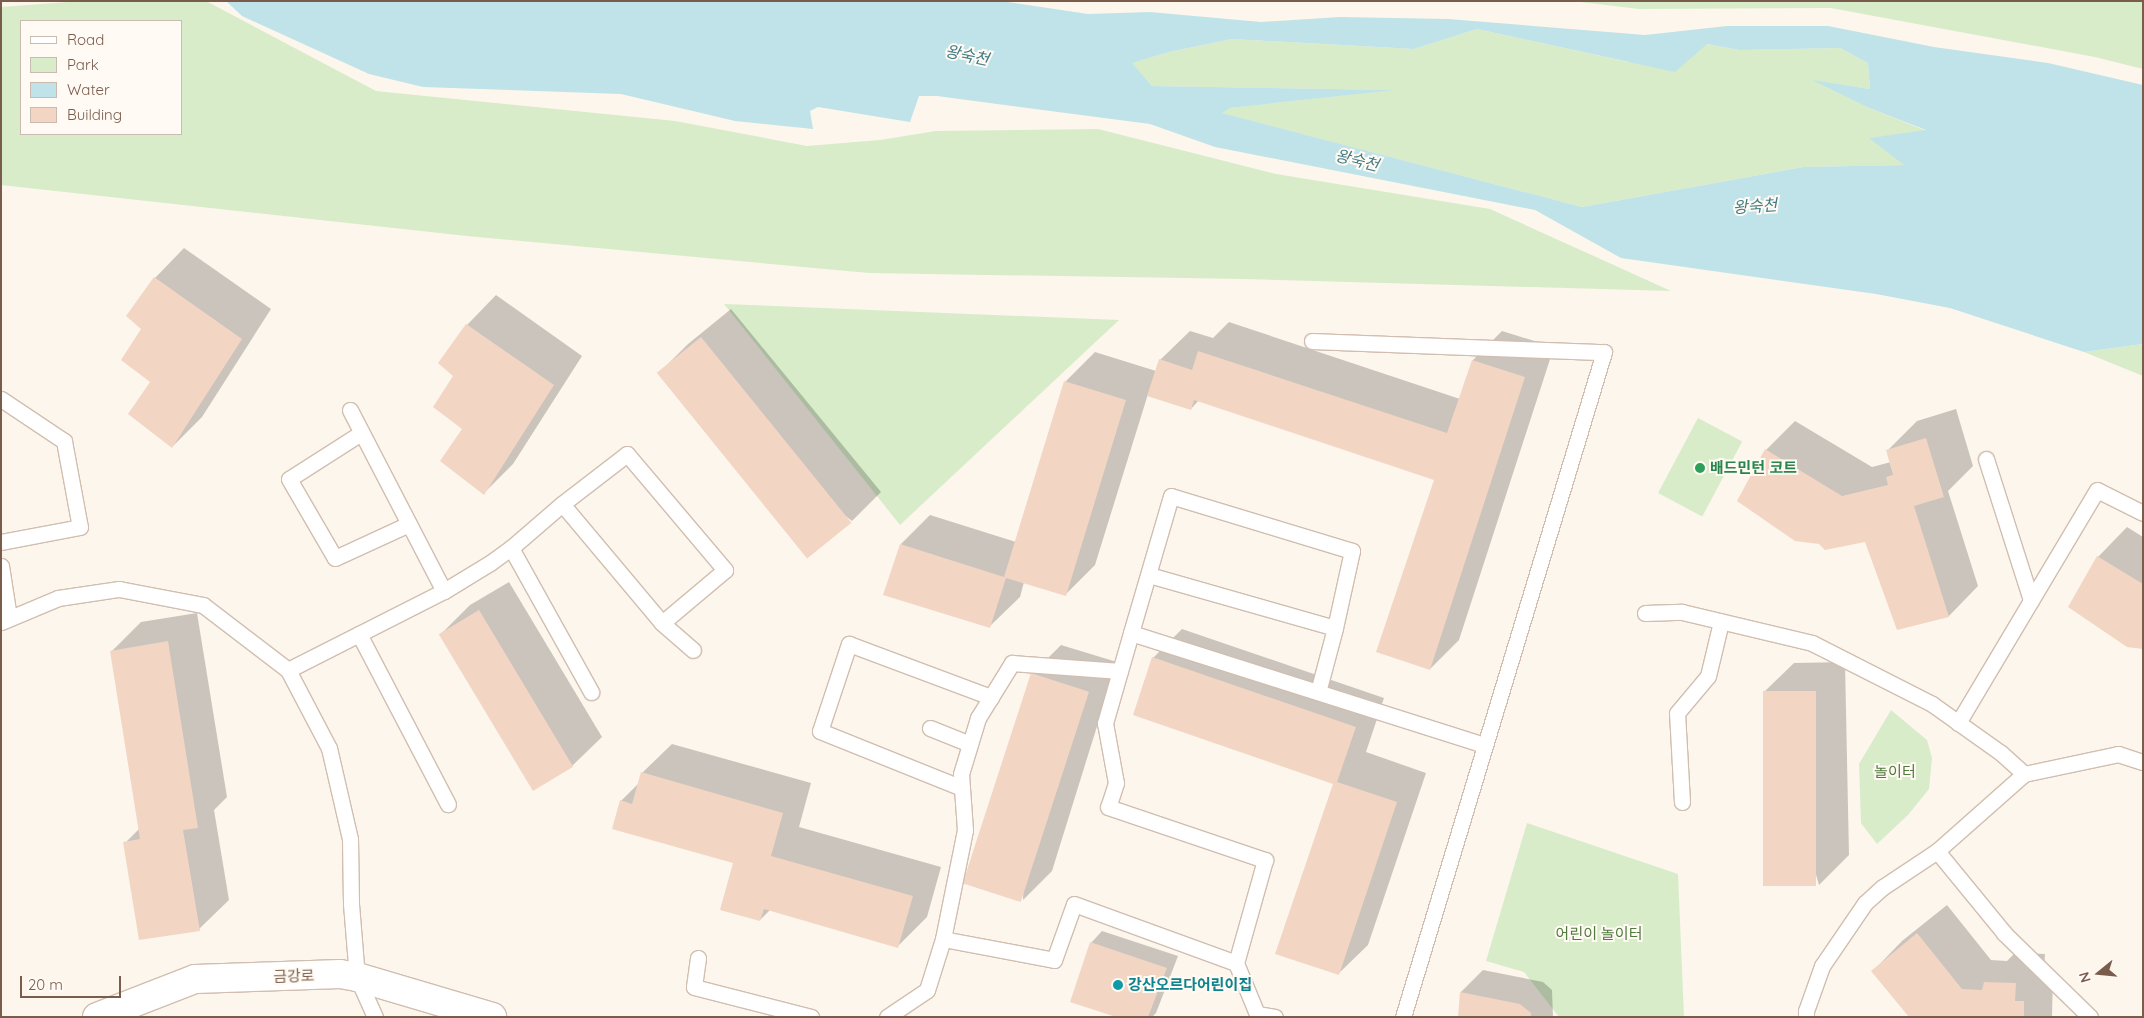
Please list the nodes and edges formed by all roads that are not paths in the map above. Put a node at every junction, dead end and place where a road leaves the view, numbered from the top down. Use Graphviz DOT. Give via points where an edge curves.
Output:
graph roads {
  1 [pos="1312,341"];
  2 [pos="1,399"];
  3 [pos="350,410"];
  4 [pos="361,433"];
  5 [pos="1986,459"];
  6 [pos="562,504"];
  7 [pos="2143,513"];
  8 [pos="409,524"];
  9 [pos="1,542"];
  10 [pos="511,548"];
  11 [pos="1,566"];
  12 [pos="1149,575"];
  13 [pos="444,591"];
  14 [pos="2031,600"];
  15 [pos="1645,612"];
  16 [pos="5,620"];
  17 [pos="1721,622"];
  18 [pos="662,623"];
  19 [pos="1336,628"];
  20 [pos="1131,633"];
  21 [pos="359,634"];
  22 [pos="693,650"];
  23 [pos="288,670"];
  24 [pos="1120,671"];
  25 [pos="591,692"];
  26 [pos="1318,692"];
  27 [pos="991,697"];
  28 [pos="1958,723"];
  29 [pos="930,728"];
  30 [pos="970,744"];
  31 [pos="1485,745"];
  32 [pos="2143,762"];
  33 [pos="2024,774"];
  34 [pos="962,788"];
  35 [pos="1682,802"];
  36 [pos="448,804"];
  37 [pos="1936,851"];
  38 [pos="942,939"];
  39 [pos="698,958"];
  40 [pos="1236,963"];
  41 [pos="357,977"];
  42 [pos="97,1017"];
  43 [pos="375,1017"];
  44 [pos="492,1017"];
  45 [pos="811,1017"];
  46 [pos="887,1017"];
  47 [pos="1276,1017"];
  48 [pos="1403,1017"];
  49 [pos="1806,1017"];
  50 [pos="2090,1017"];
  1 -- 31 [label="lane" via="1604,352"];
  2 -- 9 [label="lane" via="64,441 80,527"];
  3 -- 4 [label="lane"];
  4 -- 8 [label="lane"];
  4 -- 8 [label="lane" via="289,479 335,558"];
  5 -- 14 [label="lane"];
  6 -- 10 [label="lane"];
  6 -- 18 [label="lane"];
  6 -- 18 [label="lane" via="627,454 725,570"];
  7 -- 14 [label="lane" via="2097,490"];
  8 -- 13 [label="lane"];
  10 -- 13 [label="lane"];
  10 -- 25 [label="lane"];
  11 -- 16 [label="lane"];
  12 -- 19 [label="lane"];
  12 -- 19 [label="lane" via="1171,496 1352,551"];
  12 -- 20 [label="lane"];
  13 -- 21 [label="lane"];
  14 -- 28 [label="lane"];
  15 -- 17 [label="lane" via="1682,612"];
  16 -- 23 [label="lane" via="58,598 119,589 203,605"];
  17 -- 28 [label="lane" via="1812,643 1932,704"];
  17 -- 35 [label="lane" via="1708,676 1677,713"];
  18 -- 22 [label="lane"];
  19 -- 26 [label="lane"];
  20 -- 24 [label="lane"];
  20 -- 26 [label="lane"];
  21 -- 23 [label="lane"];
  21 -- 36 [label="lane"];
  23 -- 41 [label="lane" via="332,757 350,840"];
  24 -- 27 [label="lane" via="1012,663"];
  24 -- 40 [label="lane" via="1105,723 1116,783 1108,807 1265,860"];
  26 -- 31 [label="lane"];
  27 -- 30 [label="lane" via="978,718"];
  27 -- 34 [label="lane" via="849,644 820,731"];
  28 -- 33 [label="lane" via="2002,753"];
  29 -- 30 [label="lane"];
  30 -- 34 [label="lane" via="961,774"];
  31 -- 48 [label="lane"];
  32 -- 33 [label="lane" via="2118,754"];
  33 -- 37 [label="lane"];
  34 -- 38 [label="lane" via="965,830"];
  37 -- 49 [label="lane" via="1883,886 1865,903 1822,966"];
  37 -- 50 [label="lane" via="2004,933"];
  38 -- 40 [label="lane" via="1054,960 1074,904"];
  38 -- 46 [label="lane" via="927,990"];
  39 -- 45 [label="lane" via="694,987"];
  40 -- 47 [label="lane" via="1257,1014"];
  41 -- 42 [label="street, 금강로" via="340,974 195,979"];
  41 -- 43 [label="lane"];
  41 -- 44 [label="street, 금강로"];
}
